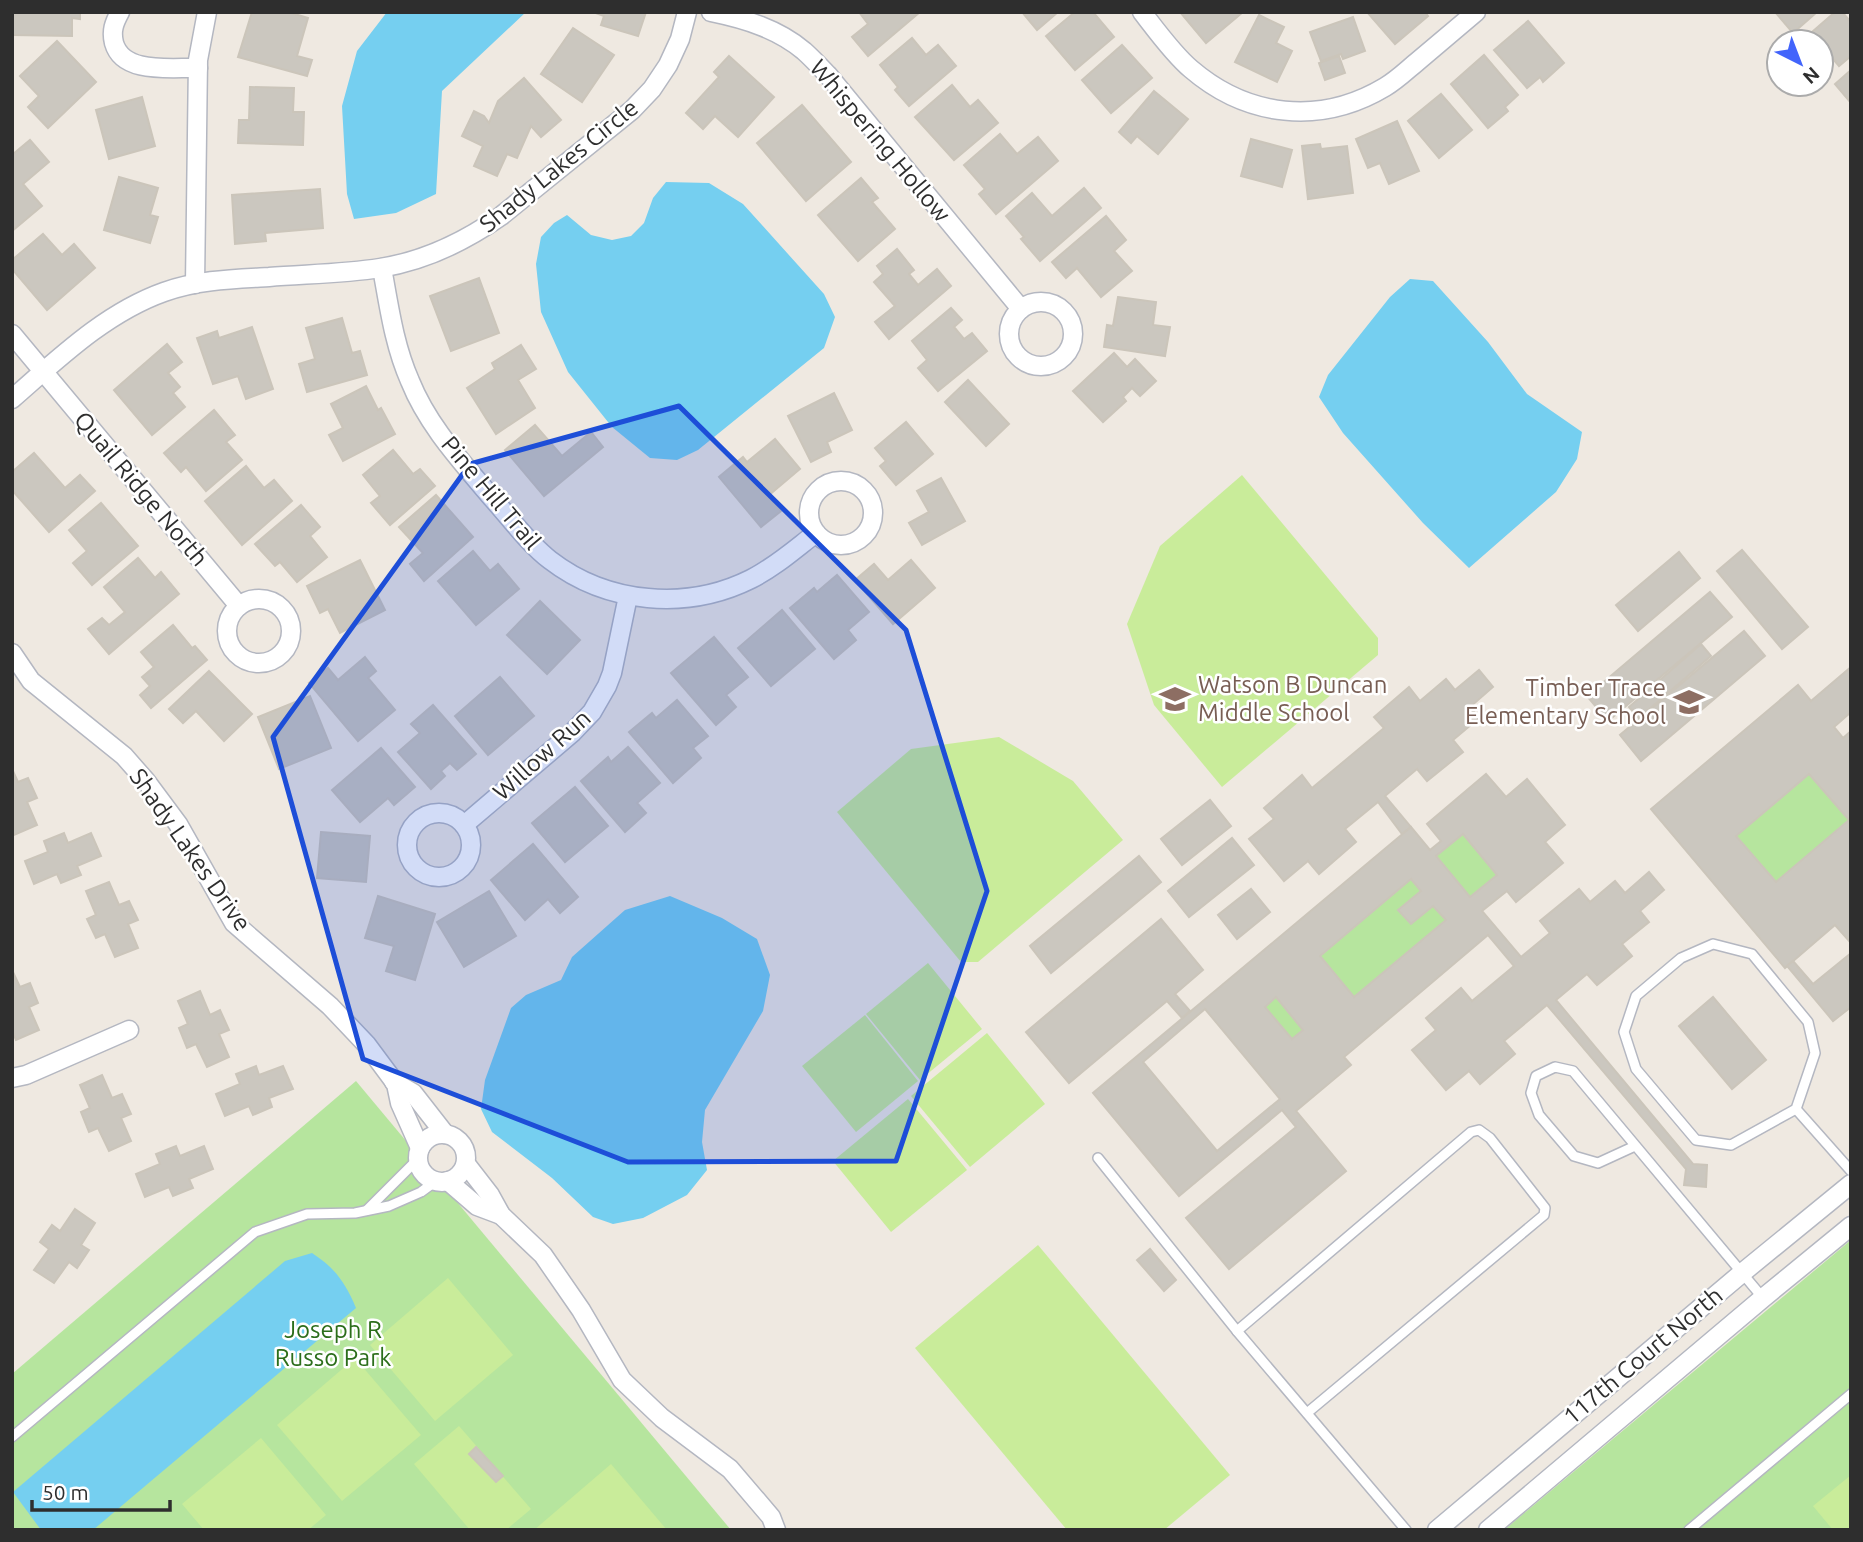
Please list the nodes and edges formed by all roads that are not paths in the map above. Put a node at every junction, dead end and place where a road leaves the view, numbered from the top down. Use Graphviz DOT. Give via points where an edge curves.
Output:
graph roads {
  1 [pos="120,12"];
  2 [pos="207,12"];
  3 [pos="687,12"];
  4 [pos="711,12"];
  5 [pos="1142,12"];
  6 [pos="1476,12"];
  7 [pos="198,68"];
  8 [pos="382,268"];
  9 [pos="195,284"];
  10 [pos="1021,309"];
  11 [pos="12,334"];
  12 [pos="44,372"];
  13 [pos="12,399"];
  14 [pos="816,533"];
  15 [pos="628,596"];
  16 [pos="239,606"];
  17 [pos="12,653"];
  18 [pos="464,825"];
  19 [pos="129,1030"];
  20 [pos="12,1078"];
  21 [pos="394,1082"];
  22 [pos="1796,1109"];
  23 [pos="445,1134"];
  24 [pos="1635,1146"];
  25 [pos="419,1154"];
  26 [pos="1098,1158"];
  27 [pos="466,1164"];
  28 [pos="1851,1171"];
  29 [pos="442,1181"];
  30 [pos="1851,1184"];
  31 [pos="365,1211"];
  32 [pos="501,1215"];
  33 [pos="1851,1226"];
  34 [pos="1742,1273"];
  35 [pos="1763,1298"];
  36 [pos="1237,1331"];
  37 [pos="1851,1394"];
  38 [pos="1307,1413"];
  39 [pos="12,1437"];
  40 [pos="776,1530"];
  41 [pos="1406,1530"];
  42 [pos="1437,1530"];
  43 [pos="1488,1530"];
  44 [pos="1689,1530"];
  1 -- 7 [label="street" via="112,35 124,59 143,66"];
  2 -- 7 [label="street"];
  3 -- 8 [label="street, Shady Lakes Circle" via="668,65 632,110 480,231 444,249"];
  4 -- 10 [label="street, Whispering Hollow" via="769,29 804,51"];
  5 -- 6 [label="street" via="1188,68 1212,86 1236,99 1290,112 1338,108 1385,87"];
  7 -- 9 [label="street"];
  8 -- 9 [label="street, Shady Lakes Circle"];
  8 -- 15 [label="street, Pine Hill Trail" via="397,344 410,381 442,438 550,560 600,588"];
  9 -- 12 [label="street" via="133,305"];
  11 -- 12 [label="street, Quail Ridge North"];
  12 -- 13 [label="street"];
  12 -- 16 [label="street, Quail Ridge North"];
  14 -- 15 [label="street, Pine Hill Trail" via="775,565 724,590 682,599"];
  15 -- 18 [label="street, Willow Run" via="612,673 592,712"];
  17 -- 21 [label="street, Shady Lakes Drive" via="31,681 124,756 178,824 234,923 330,1006"];
  19 -- 20 [label="street"];
  21 -- 23 [label="street, Shady Lakes Drive" via="414,1093"];
  21 -- 25 [label="street, Shady Lakes Drive"];
  22 -- 22 [label="lane" via="1815,1053 1808,1022 1752,954 1713,944 1681,958 1636,996 1624,1032 1636,1069 1696,1140 1731,1145"];
  22 -- 28 [label="lane"];
  23 -- 25 [label="street" via="430,1137"];
  23 -- 27 [label="street" via="462,1144"];
  24 -- 24 [label="lane" via="1573,1071 1555,1067 1536,1076 1531,1093 1539,1115 1574,1156 1598,1163"];
  24 -- 34 [label="lane"];
  25 -- 29 [label="street" via="423,1173"];
  25 -- 31 [label="lane"];
  26 -- 36 [label="lane"];
  27 -- 29 [label="street" via="459,1175"];
  27 -- 32 [label="street"];
  29 -- 31 [label="lane" via="389,1206"];
  29 -- 32 [label="street" via="477,1206"];
  30 -- 34 [label="street, 117th Court North"];
  31 -- 39 [label="lane" via="307,1214 255,1232"];
  32 -- 40 [label="street" via="543,1255 622,1380 662,1418 730,1469 771,1517"];
  33 -- 35 [label="street, 117th Court North"];
  34 -- 35 [label="lane"];
  34 -- 42 [label="street, 117th Court North"];
  35 -- 43 [label="street, 117th Court North"];
  36 -- 38 [label="lane"];
  36 -- 38 [label="lane" via="1471,1132 1479,1130 1490,1138 1545,1208 1544,1215"];
  37 -- 44 [label="lane"];
  38 -- 41 [label="lane"];
}
